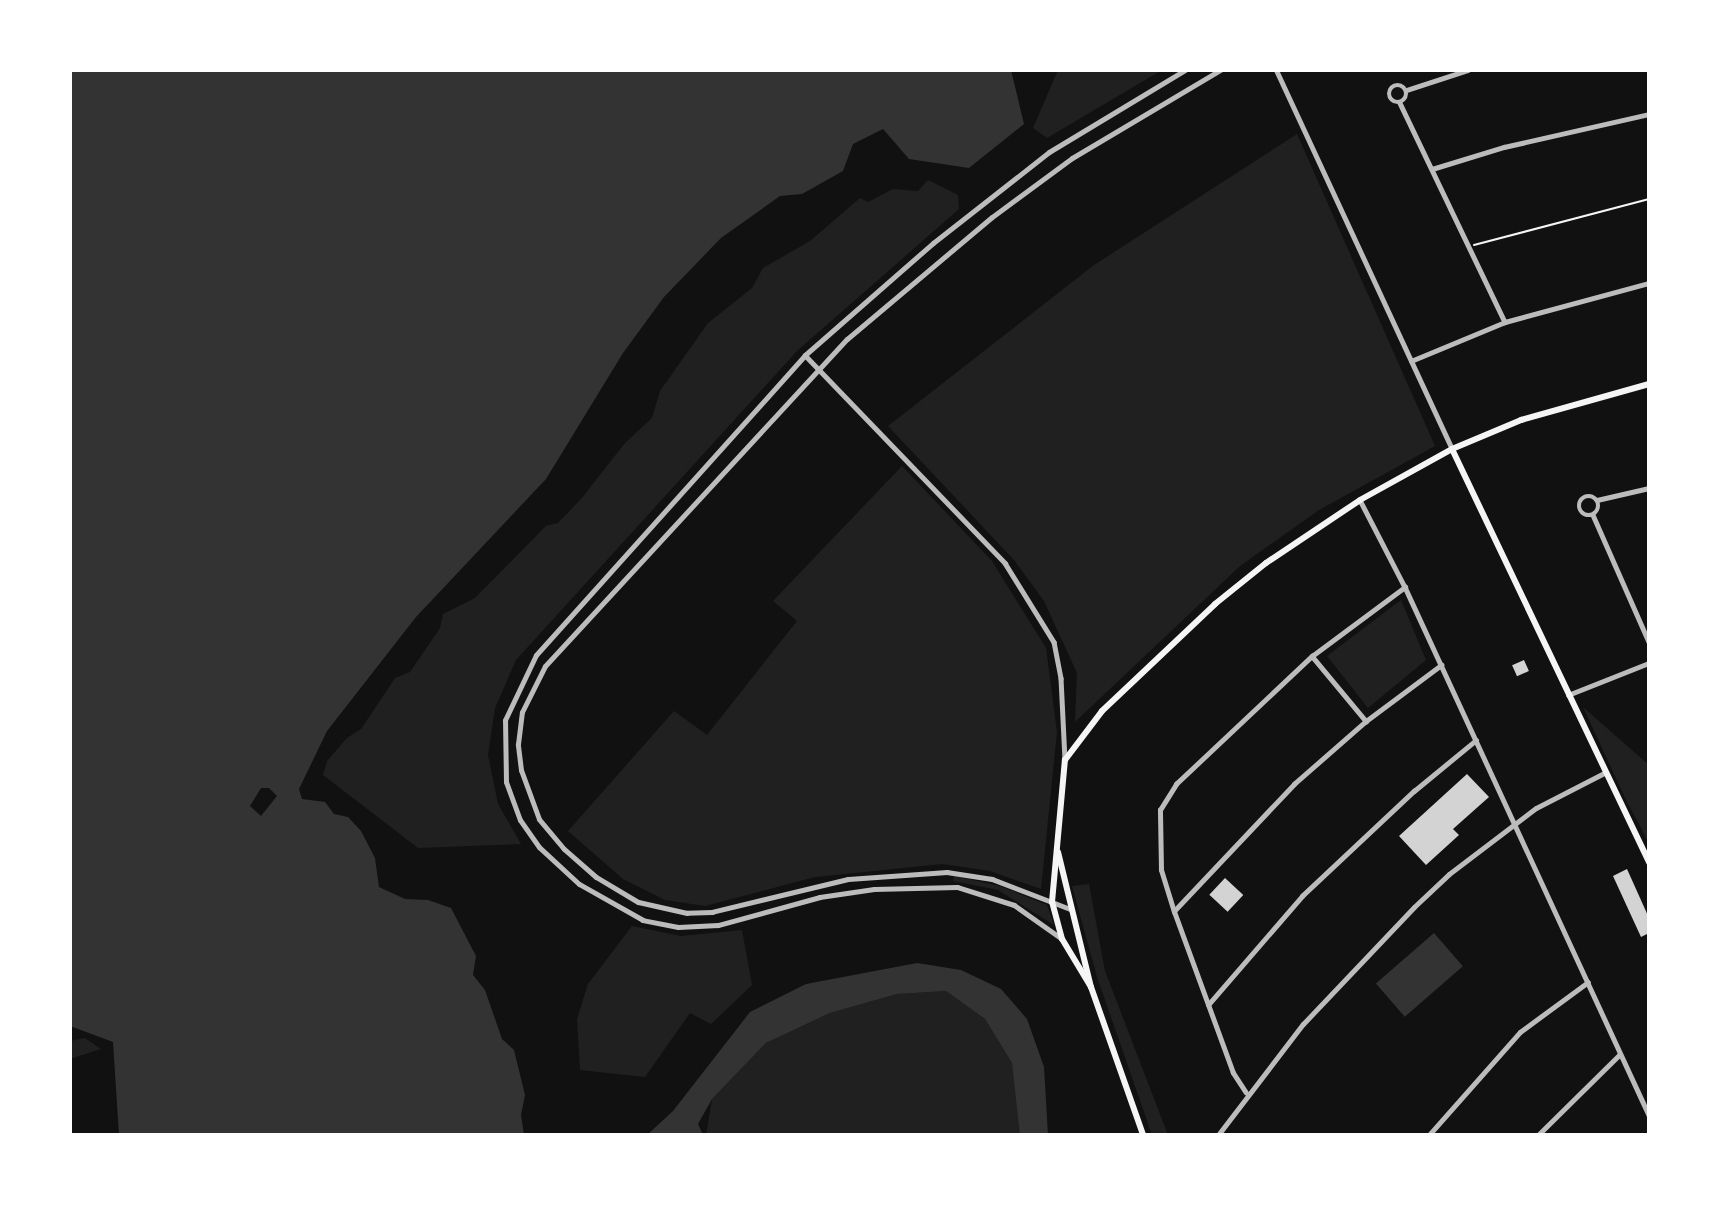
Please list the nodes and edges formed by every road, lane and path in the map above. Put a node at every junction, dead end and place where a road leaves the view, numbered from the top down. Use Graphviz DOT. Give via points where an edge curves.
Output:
graph roads {
  1 [pos="1185,70"];
  2 [pos="1220,70"];
  3 [pos="1276,70"];
  4 [pos="1468,70"];
  5 [pos="1407,90"];
  6 [pos="1400,103"];
  7 [pos="1649,114"];
  8 [pos="1432,169"];
  9 [pos="1649,199"];
  10 [pos="1466,247"];
  11 [pos="1649,283"];
  12 [pos="1505,322"];
  13 [pos="805,355"];
  14 [pos="1411,361"];
  15 [pos="818,367"];
  16 [pos="1649,384"];
  17 [pos="1452,449"];
  18 [pos="1649,488"];
  19 [pos="1360,500"];
  20 [pos="1597,500"];
  21 [pos="667,506"];
  22 [pos="1593,515"];
  23 [pos="680,516"];
  24 [pos="1405,587"];
  25 [pos="1649,642"];
  26 [pos="536,656"];
  27 [pos="1311,656"];
  28 [pos="548,663"];
  29 [pos="1649,663"];
  30 [pos="1441,665"];
  31 [pos="1567,695"];
  32 [pos="1366,721"];
  33 [pos="1476,740"];
  34 [pos="1065,760"];
  35 [pos="1604,772"];
  36 [pos="1513,825"];
  37 [pos="552,837"];
  38 [pos="1057,845"];
  39 [pos="539,847"];
  40 [pos="1649,862"];
  41 [pos="1052,902"];
  42 [pos="1070,909"];
  43 [pos="1174,912"];
  44 [pos="1075,924"];
  45 [pos="1062,939"];
  46 [pos="1588,982"];
  47 [pos="1091,987"];
  48 [pos="1207,1006"];
  49 [pos="1619,1055"];
  50 [pos="1246,1093"];
  51 [pos="1649,1115"];
  52 [pos="1143,1135"];
  53 [pos="1217,1135"];
  54 [pos="1429,1135"];
  55 [pos="1538,1135"];
  1 -- 13 [label="street" via="1049,152 933,243"];
  2 -- 15 [label="street" via="1072,158 992,216"];
  3 -- 14 [label="street"];
  4 -- 5 [label="street"];
  5 -- 6 [label="street" via="1408,96"];
  5 -- 6 [label="street" via="1399,85 1390,91 1391,100"];
  6 -- 8 [label="street"];
  7 -- 8 [label="street" via="1504,147"];
  8 -- 10 [label="street"];
  9 -- 10 [label="path"];
  10 -- 12 [label="street"];
  11 -- 12 [label="street"];
  12 -- 14 [label="street"];
  13 -- 15 [label="street"];
  13 -- 21 [label="street"];
  14 -- 17 [label="street"];
  15 -- 23 [label="street"];
  15 -- 34 [label="street" via="1005,563 1047,629 1061,678"];
  16 -- 17 [label="main road" via="1521,420"];
  17 -- 19 [label="main road"];
  17 -- 31 [label="main road"];
  18 -- 20 [label="street"];
  19 -- 24 [label="street"];
  19 -- 34 [label="main road" via="1266,563 1215,604 1102,711"];
  20 -- 22 [label="street" via="1599,507"];
  20 -- 22 [label="street" via="1586,496 1579,503 1582,513"];
  21 -- 23 [label="street"];
  21 -- 26 [label="street"];
  22 -- 25 [label="street"];
  23 -- 28 [label="street"];
  24 -- 27 [label="street"];
  24 -- 30 [label="street"];
  26 -- 28 [label="street"];
  26 -- 39 [label="street" via="512,697 502,746 506,782 520,820"];
  27 -- 32 [label="street"];
  27 -- 43 [label="street" via="1176,784 1160,810 1161,870"];
  28 -- 37 [label="street" via="522,712 517,744 526,794"];
  29 -- 31 [label="street"];
  30 -- 32 [label="street"];
  30 -- 33 [label="street"];
  31 -- 35 [label="main road"];
  32 -- 43 [label="street" via="1294,784"];
  33 -- 36 [label="street"];
  33 -- 48 [label="street" via="1414,791 1303,896"];
  34 -- 38 [label="main road"];
  35 -- 36 [label="street"];
  35 -- 40 [label="main road"];
  36 -- 46 [label="street"];
  36 -- 50 [label="street" via="1414,907 1303,1024"];
  37 -- 39 [label="street"];
  37 -- 41 [label="street" via="596,877 638,902 687,913 899,873 947,872 992,879"];
  38 -- 41 [label="main road"];
  38 -- 42 [label="main road"];
  39 -- 45 [label="street" via="610,905 643,920 678,927 718,925 860,891 957,887 1014,905"];
  41 -- 42 [label="street"];
  41 -- 45 [label="main road"];
  42 -- 44 [label="main road"];
  43 -- 48 [label="street"];
  44 -- 45 [label="main road"];
  44 -- 47 [label="main road"];
  45 -- 47 [label="main road"];
  46 -- 49 [label="street"];
  46 -- 54 [label="street" via="1520,1032"];
  47 -- 52 [label="main road"];
  48 -- 50 [label="street" via="1233,1073"];
  49 -- 51 [label="street"];
  49 -- 55 [label="street"];
  50 -- 53 [label="street"];
}
